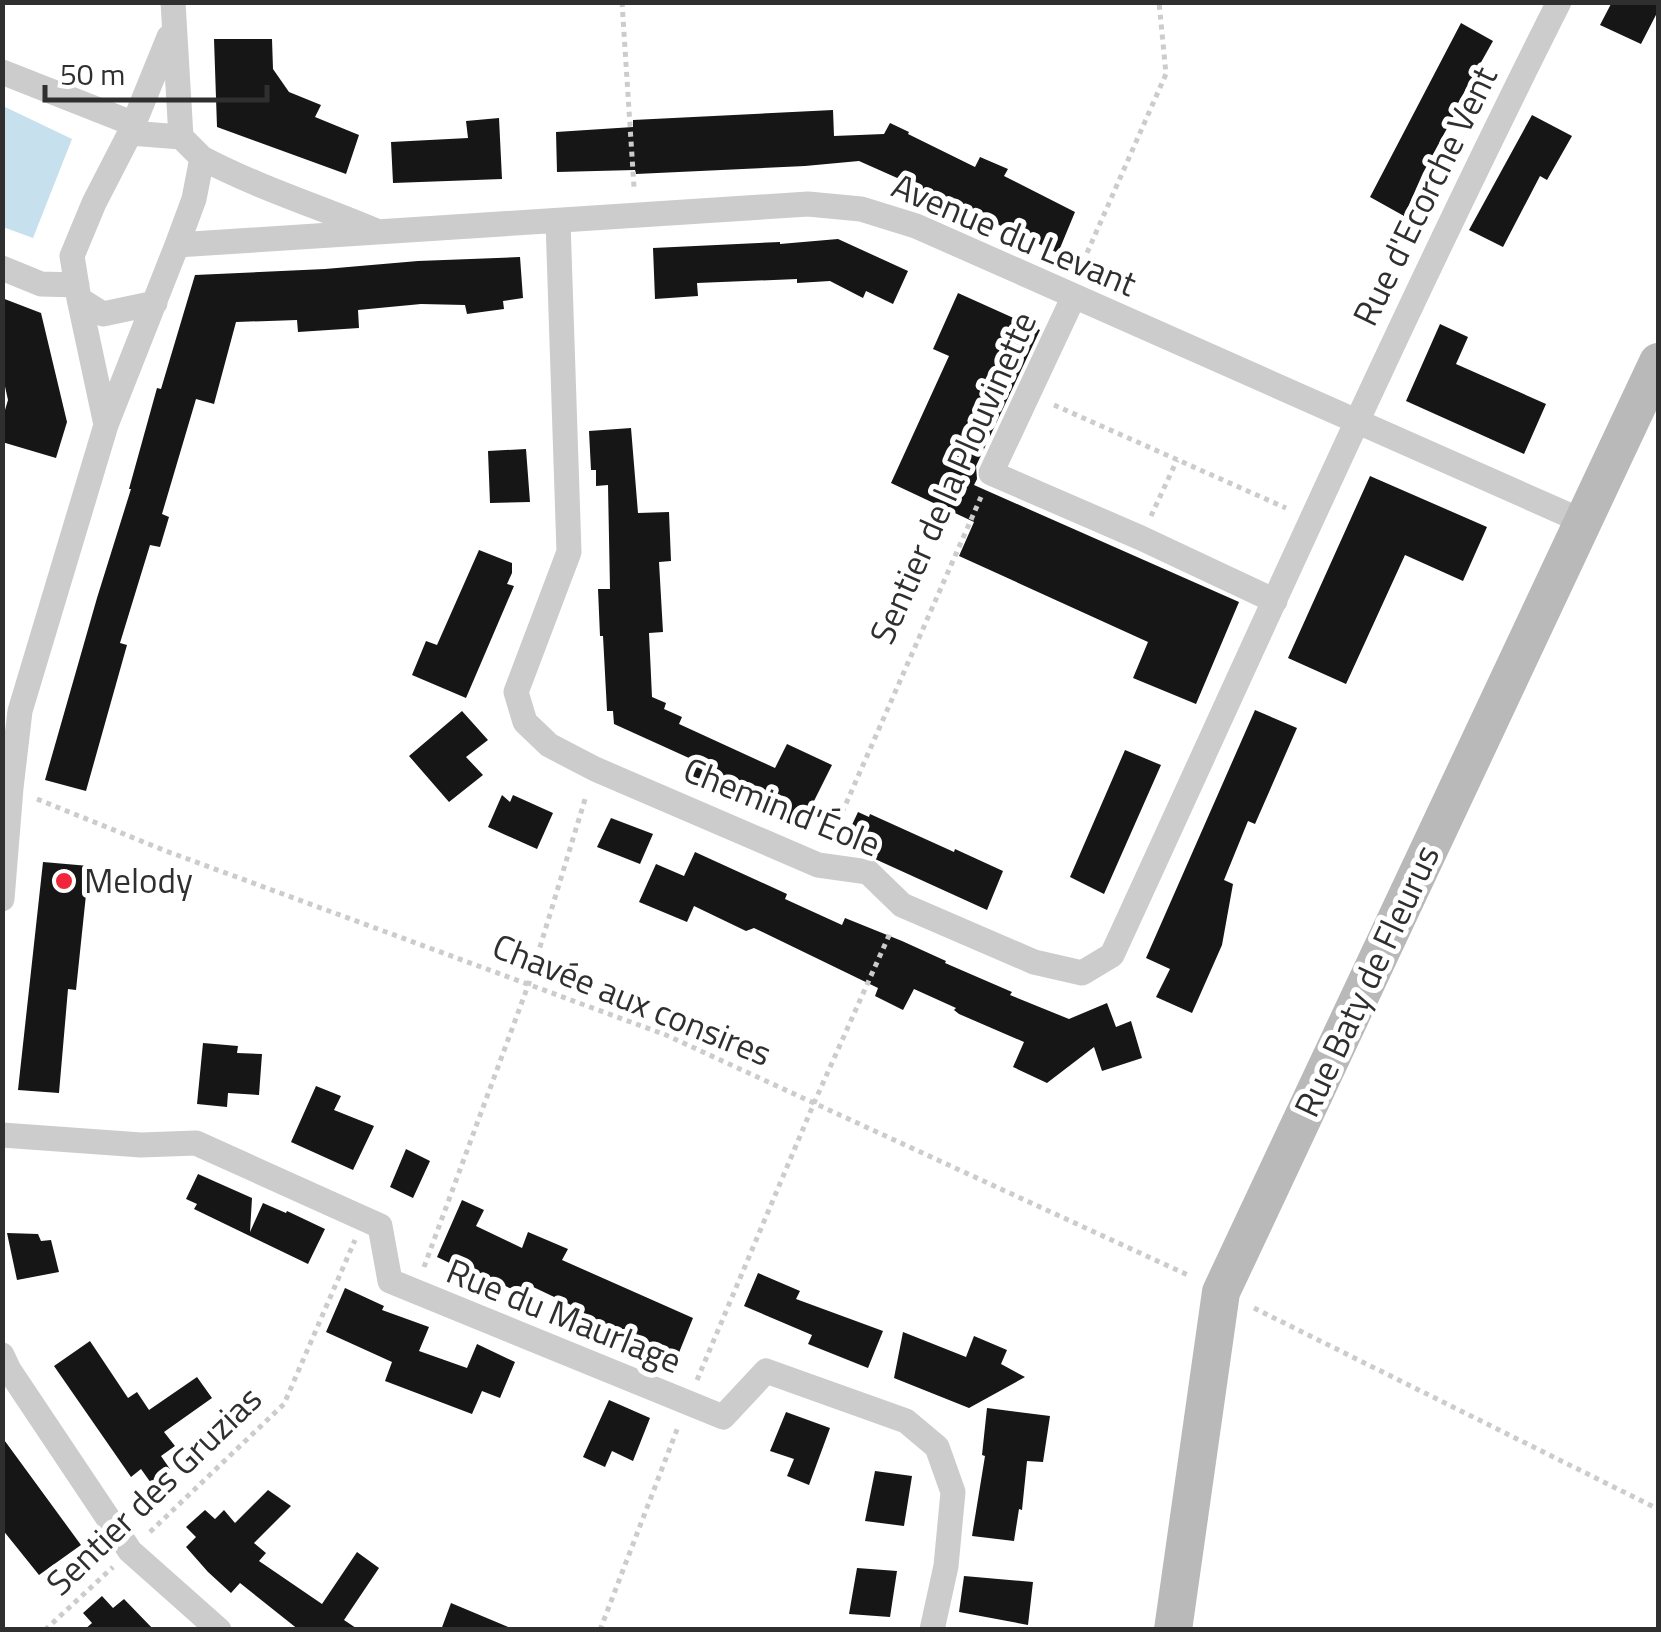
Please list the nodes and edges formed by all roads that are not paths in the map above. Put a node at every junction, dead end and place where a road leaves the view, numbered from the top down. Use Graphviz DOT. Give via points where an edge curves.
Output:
graph roads {
  1 [pos="1559,2"];
  2 [pos="173,15"];
  3 [pos="2,72"];
  4 [pos="132,129"];
  5 [pos="180,137"];
  6 [pos="202,158"];
  7 [pos="558,220"];
  8 [pos="379,232"];
  9 [pos="177,245"];
  10 [pos="2,268"];
  11 [pos="78,292"];
  12 [pos="1074,296"];
  13 [pos="155,303"];
  14 [pos="1658,362"];
  15 [pos="1356,420"];
  16 [pos="106,424"];
  17 [pos="1582,521"];
  18 [pos="1275,600"];
  19 [pos="7,786"];
  20 [pos="2,899"];
  21 [pos="2,1135"];
  22 [pos="2,1355"];
  23 [pos="219,1630"];
  24 [pos="932,1630"];
  25 [pos="1173,1630"];
  1 -- 15 [label="street, Rue d'Ecorche Vent"];
  2 -- 4 [label="street"];
  2 -- 5 [label="street"];
  3 -- 4 [label="street"];
  4 -- 5 [label="street"];
  4 -- 11 [label="street" via="72,256"];
  5 -- 6 [label="street, Avenue du Levant"];
  6 -- 8 [label="street, Avenue du Levant"];
  6 -- 9 [label="street"];
  7 -- 8 [label="street, Avenue du Levant"];
  7 -- 12 [label="street, Avenue du Levant" via="808,204 861,208"];
  7 -- 18 [label="street, Chemin d'Éole" via="569,552 516,692 525,722 594,769 818,865 868,872 902,905 1034,962 1082,973 1112,955"];
  8 -- 9 [label="street, Avenue du Levant"];
  9 -- 13 [label="street"];
  10 -- 11 [label="street"];
  11 -- 13 [label="street" via="103,314"];
  11 -- 16 [label="street"];
  12 -- 15 [label="street, Avenue du Levant"];
  12 -- 18 [label="street, Sentier de la Plouvinette" via="991,473"];
  13 -- 16 [label="street"];
  14 -- 17 [label="street, Rue Baty de Fleurus"];
  15 -- 17 [label="street, Avenue du Levant"];
  15 -- 18 [label="street, Chemin d'Éole"];
  16 -- 19 [label="street" via="20,710"];
  17 -- 25 [label="street, Rue Baty de Fleurus" via="1221,1292"];
  19 -- 20 [label="street"];
  21 -- 24 [label="street, Rue du Maurlage" via="196,1143 380,1226 390,1281 723,1418 766,1371 906,1421 937,1447 953,1492"];
  22 -- 23 [label="street" via="130,1551"];
}
